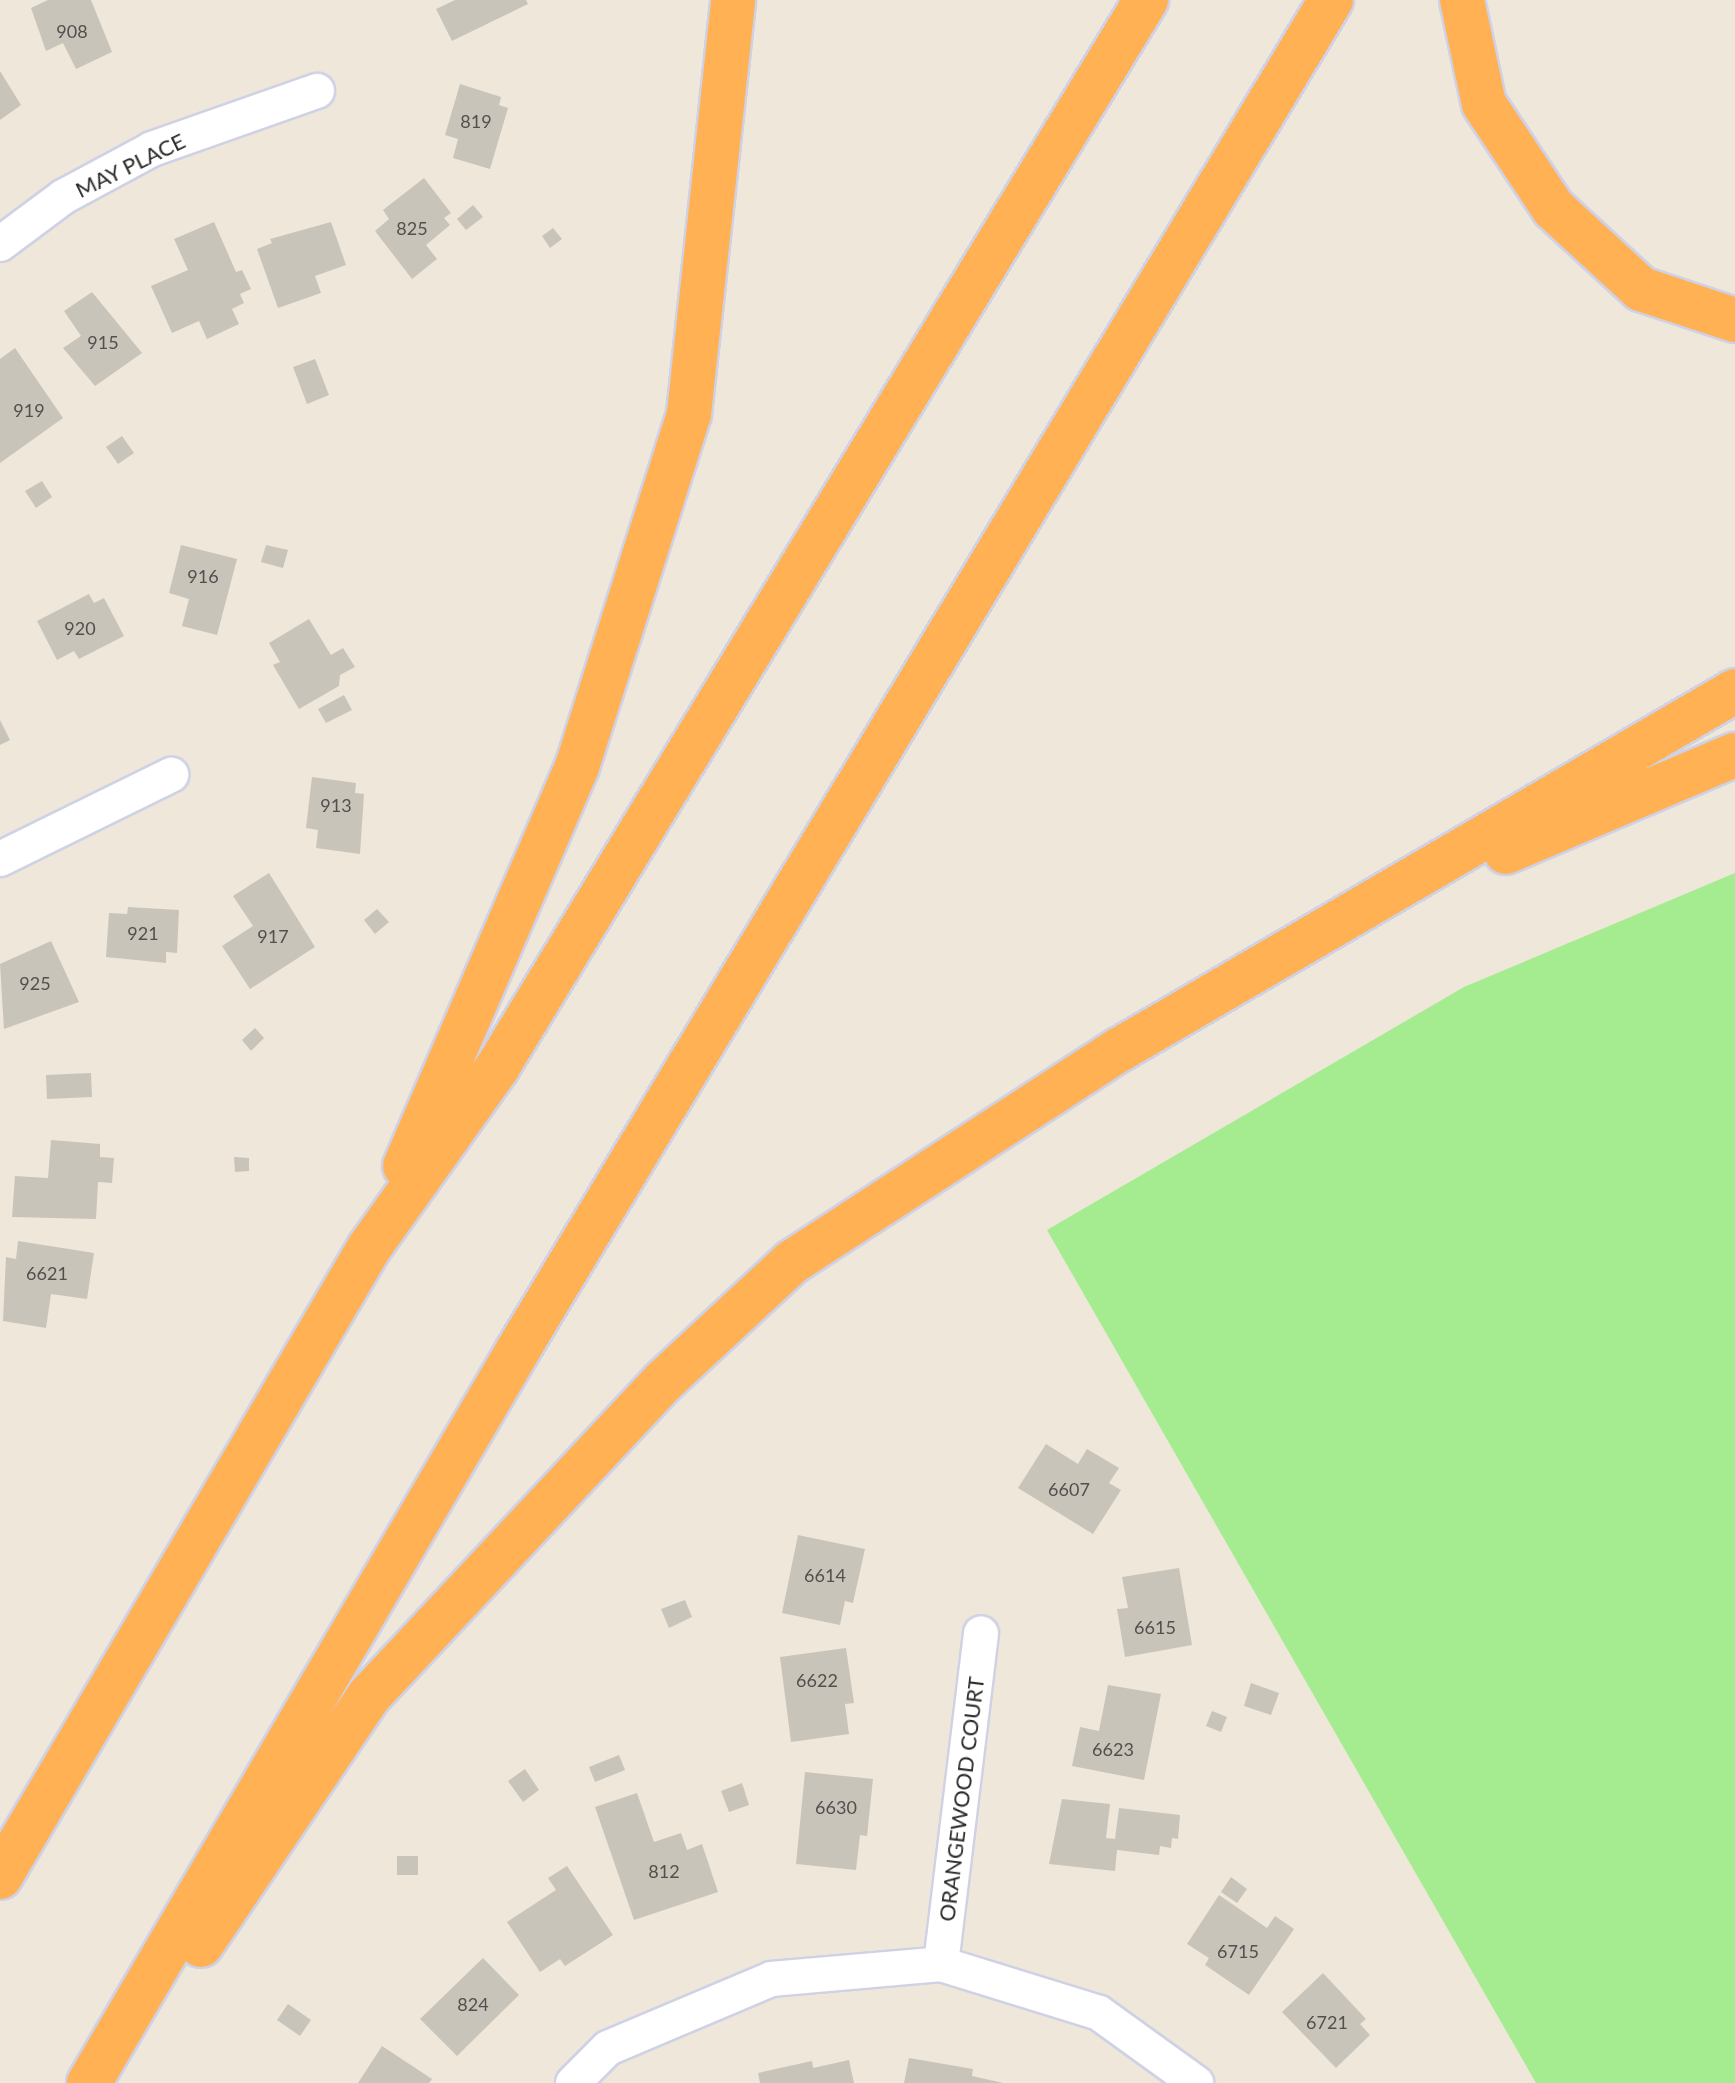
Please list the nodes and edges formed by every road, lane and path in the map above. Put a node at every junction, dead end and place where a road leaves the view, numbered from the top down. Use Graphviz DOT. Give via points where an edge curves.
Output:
graph roads {
  1 [pos="733,0"];
  2 [pos="1146,0"];
  3 [pos="1331,0"];
  4 [pos="1462,0"];
  5 [pos="317,91"];
  6 [pos="0,244"];
  7 [pos="1735,320"];
  8 [pos="1735,691"];
  9 [pos="1735,755"];
  10 [pos="171,775"];
  11 [pos="0,859"];
  12 [pos="1285,952"];
  13 [pos="369,1248"];
  14 [pos="981,1633"];
  15 [pos="0,1877"];
  16 [pos="941,1964"];
  17 [pos="89,2083"];
  18 [pos="109,2083"];
  19 [pos="573,2083"];
  20 [pos="1196,2083"];
  1 -- 13 [label="highway" via="689,414 577,767"];
  2 -- 13 [label="highway" via="506,1055"];
  3 -- 17 [label="highway" via="518,1350"];
  4 -- 7 [label="highway" via="1484,104 1553,208 1641,289"];
  5 -- 6 [label="street, MAY PLACE" via="152,149 63,197"];
  8 -- 12 [label="highway"];
  9 -- 12 [label="highway"];
  10 -- 11 [label="street"];
  12 -- 18 [label="highway" via="1119,1050 792,1262 664,1381 369,1696"];
  13 -- 15 [label="highway"];
  14 -- 16 [label="street, ORANGEWOOD COURT"];
  16 -- 19 [label="street" via="771,1979 608,2048"];
  16 -- 20 [label="street" via="1099,2013"];
}
